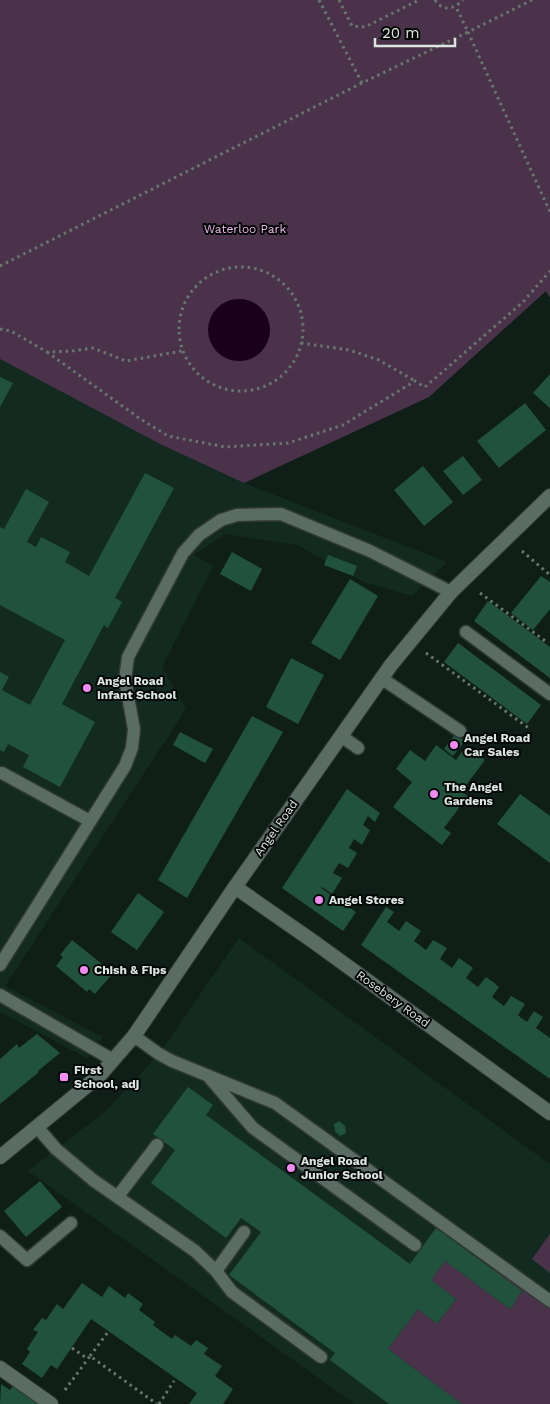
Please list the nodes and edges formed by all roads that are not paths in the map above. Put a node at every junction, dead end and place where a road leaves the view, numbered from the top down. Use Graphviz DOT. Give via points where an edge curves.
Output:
graph roads {
  1 [pos="550,496"];
  2 [pos="451,592"];
  3 [pos="466,632"];
  4 [pos="381,678"];
  5 [pos="550,694"];
  6 [pos="460,731"];
  7 [pos="341,736"];
  8 [pos="358,748"];
  9 [pos="2,773"];
  10 [pos="90,821"];
  11 [pos="234,887"];
  12 [pos="0,965"];
  13 [pos="0,995"];
  14 [pos="134,1036"];
  15 [pos="113,1060"];
  16 [pos="208,1075"];
  17 [pos="550,1114"];
  18 [pos="37,1126"];
  19 [pos="157,1144"];
  20 [pos="0,1157"];
  21 [pos="118,1196"];
  22 [pos="71,1223"];
  23 [pos="244,1232"];
  24 [pos="0,1236"];
  25 [pos="415,1245"];
  26 [pos="216,1271"];
  27 [pos="550,1301"];
  28 [pos="321,1358"];
  29 [pos="0,1368"];
  30 [pos="56,1400"];
  1 -- 2 [label="street, Angel Road"];
  2 -- 4 [label="street, Angel Road"];
  2 -- 10 [label="lane" via="370,552 281,514 237,515 221,520 199,535 182,553 128,657 125,680 134,729 132,748 125,766"];
  3 -- 5 [label="lane"];
  4 -- 6 [label="lane"];
  4 -- 7 [label="street, Angel Road"];
  7 -- 8 [label="lane"];
  7 -- 11 [label="street, Angel Road"];
  9 -- 10 [label="lane"];
  10 -- 12 [label="lane"];
  11 -- 14 [label="street, Angel Road"];
  11 -- 17 [label="street, Rosebery Road"];
  13 -- 15 [label="lane"];
  14 -- 15 [label="street, Angel Road"];
  14 -- 16 [label="lane" via="159,1054"];
  15 -- 18 [label="street, Angel Road" via="100,1075"];
  16 -- 25 [label="lane" via="253,1128"];
  16 -- 27 [label="lane" via="275,1103"];
  18 -- 20 [label="street, Angel Road"];
  18 -- 21 [label="lane" via="56,1149"];
  19 -- 21 [label="lane"];
  21 -- 26 [label="lane" via="195,1251"];
  22 -- 24 [label="lane" via="27,1260"];
  23 -- 26 [label="lane"];
  26 -- 28 [label="lane" via="232,1292"];
  29 -- 30 [label="street"];
}
